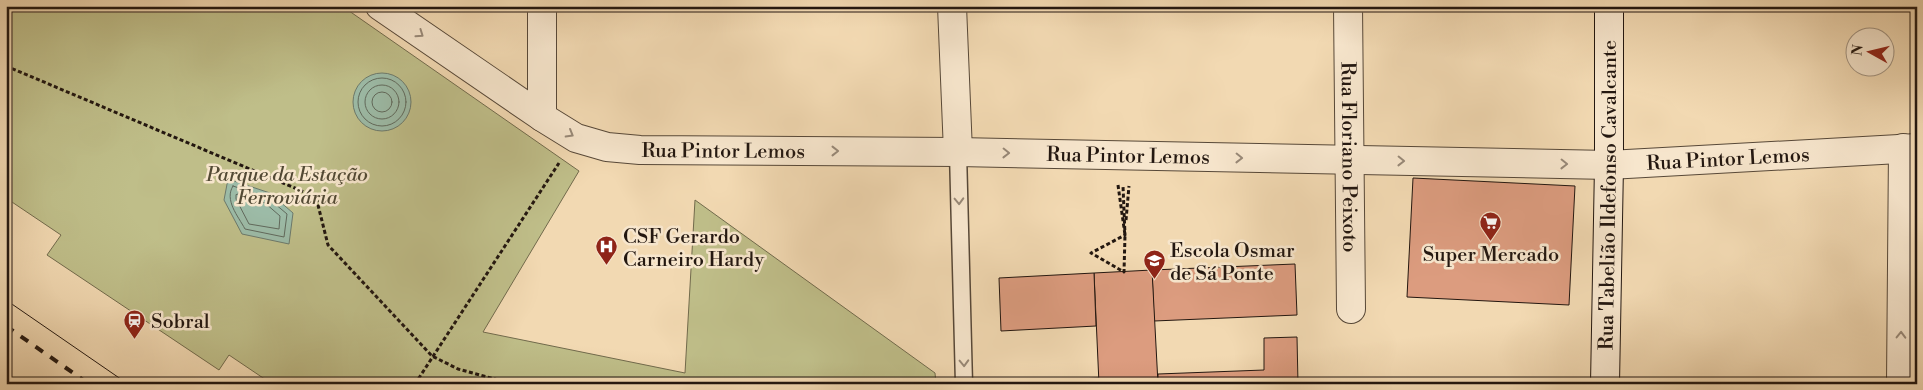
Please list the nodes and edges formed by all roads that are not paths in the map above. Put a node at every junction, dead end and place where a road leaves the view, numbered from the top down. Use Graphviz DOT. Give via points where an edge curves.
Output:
graph roads {
  1 [pos="380,6"];
  2 [pos="542,6"];
  3 [pos="952,6"];
  4 [pos="1348,6"];
  5 [pos="1609,6"];
  6 [pos="542,117"];
  7 [pos="1910,148"];
  8 [pos="958,152"];
  9 [pos="1349,160"];
  10 [pos="1609,165"];
  11 [pos="1352,309"];
  12 [pos="964,384"];
  13 [pos="1605,384"];
  14 [pos="1901,384"];
  1 -- 6 [label="street, Rua Pintor Lemos, one-way"];
  2 -- 6 [label="street"];
  3 -- 8 [label="street"];
  4 -- 9 [label="street, Rua Floriano Peixoto"];
  5 -- 10 [label="street, Rua Tabelião Ildefonso Cavalcante"];
  6 -- 8 [label="street, Rua Pintor Lemos, one-way" via="576,138 607,147 640,150"];
  7 -- 10 [label="street, Rua Pintor Lemos"];
  14 -- 7 [label="street, one-way"];
  8 -- 9 [label="street, Rua Pintor Lemos, one-way"];
  8 -- 12 [label="lane, one-way"];
  9 -- 10 [label="street, Rua Pintor Lemos, one-way"];
  9 -- 11 [label="street, Rua Floriano Peixoto"];
  10 -- 13 [label="street, Rua Tabelião Ildefonso Cavalcante"];
}
